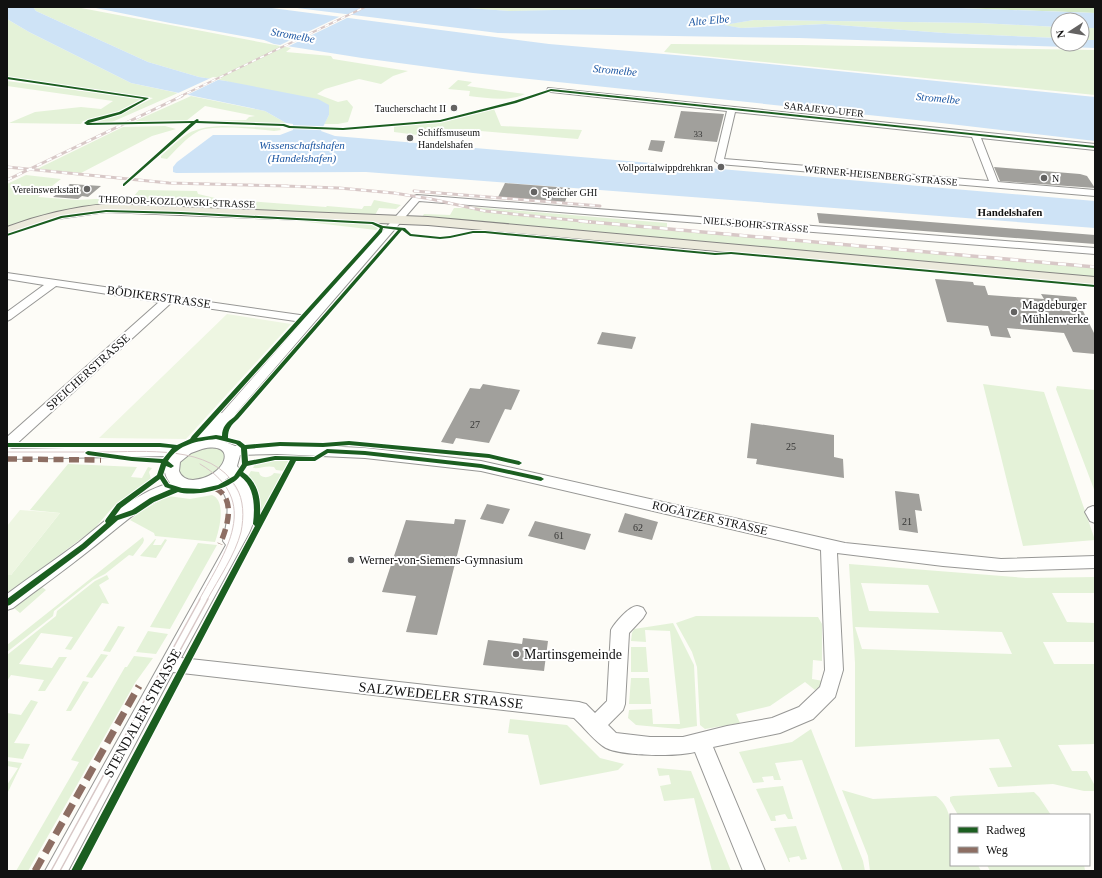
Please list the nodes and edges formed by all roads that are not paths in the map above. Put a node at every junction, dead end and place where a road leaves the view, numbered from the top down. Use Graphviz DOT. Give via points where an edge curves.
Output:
graph roads {
  1 [pos="551,90"];
  2 [pos="731,110"];
  3 [pos="976,135"];
  4 [pos="1095,147"];
  5 [pos="995,185"];
  6 [pos="1095,193"];
  7 [pos="400,219"];
  8 [pos="7,232"];
  9 [pos="1095,251"];
  10 [pos="7,276"];
  11 [pos="55,282"];
  12 [pos="1095,282"];
  13 [pos="170,298"];
  14 [pos="7,317"];
  15 [pos="310,320"];
  16 [pos="232,409"];
  17 [pos="217,444"];
  18 [pos="7,445"];
  19 [pos="191,448"];
  20 [pos="298,450"];
  21 [pos="231,451"];
  22 [pos="88,453"];
  23 [pos="7,454"];
  24 [pos="231,466"];
  25 [pos="171,468"];
  26 [pos="210,482"];
  27 [pos="184,484"];
  28 [pos="116,518"];
  29 [pos="829,545"];
  30 [pos="227,556"];
  31 [pos="1095,562"];
  32 [pos="7,603"];
  33 [pos="637,613"];
  34 [pos="168,664"];
  35 [pos="595,726"];
  36 [pos="701,742"];
  37 [pos="56,871"];
  38 [pos="754,871"];
  1 -- 2 [label="street, SARAJEVO-UFER"];
  2 -- 3 [label="street, SARAJEVO-UFER"];
  2 -- 5 [label="street, WERNER-HEISENBERG-STRASSE" via="719,161"];
  3 -- 4 [label="street, SARAJEVO-UFER"];
  3 -- 5 [label="street"];
  5 -- 6 [label="street, WERNER-HEISENBERG-STRASSE"];
  7 -- 8 [label="main road, THEODOR-KOZLOWSKI-STRASSE" via="106,208 57,215"];
  7 -- 9 [label="street, NIELS-BOHR-STRASSE" via="417,198"];
  7 -- 12 [label="main road, THEODOR-KOZLOWSKI-STRASSE"];
  7 -- 15 [label="street"];
  10 -- 11 [label="street, BÖDIKERSTRASSE"];
  11 -- 13 [label="street, BÖDIKERSTRASSE"];
  11 -- 14 [label="street"];
  13 -- 15 [label="street, BÖDIKERSTRASSE"];
  13 -- 18 [label="street, SPEICHERSTRASSE"];
  15 -- 16 [label="street"];
  16 -- 17 [label="street" via="216,432"];
  16 -- 19 [label="street" via="216,420"];
  17 -- 19 [label="street"];
  17 -- 21 [label="street"];
  19 -- 22 [label="street"];
  19 -- 25 [label="street" via="176,457"];
  20 -- 21 [label="street, ROGÄTZER STRASSE"];
  20 -- 24 [label="street, ROGÄTZER STRASSE" via="257,457"];
  20 -- 29 [label="street, ROGÄTZER STRASSE" via="365,453 488,467"];
  21 -- 24 [label="street" via="234,459"];
  22 -- 23 [label="street"];
  22 -- 25 [label="street" via="164,461"];
  24 -- 26 [label="street" via="222,476"];
  24 -- 30 [label="street, STENDALER STRASSE" via="247,492 249,509 246,524"];
  25 -- 27 [label="street" via="174,478"];
  25 -- 28 [label="street" via="162,481 128,505"];
  26 -- 27 [label="street"];
  26 -- 30 [label="street, STENDALER STRASSE" via="218,482 229,489 235,506 235,524"];
  27 -- 28 [label="street" via="151,496"];
  28 -- 32 [label="street" via="84,546"];
  29 -- 31 [label="street, ROGÄTZER STRASSE" via="845,549 1001,565"];
  29 -- 36 [label="street, SALZWEDELER STRASSE" via="834,670 828,691 806,712 773,727"];
  30 -- 34 [label="street, STENDALER STRASSE"];
  33 -- 35 [label="street" via="620,630 616,704"];
  34 -- 35 [label="street, SALZWEDELER STRASSE" via="579,710"];
  34 -- 37 [label="street, STENDALER STRASSE"];
  35 -- 36 [label="street, SALZWEDELER STRASSE" via="611,741 650,746 683,746"];
  36 -- 38 [label="street"];
}
